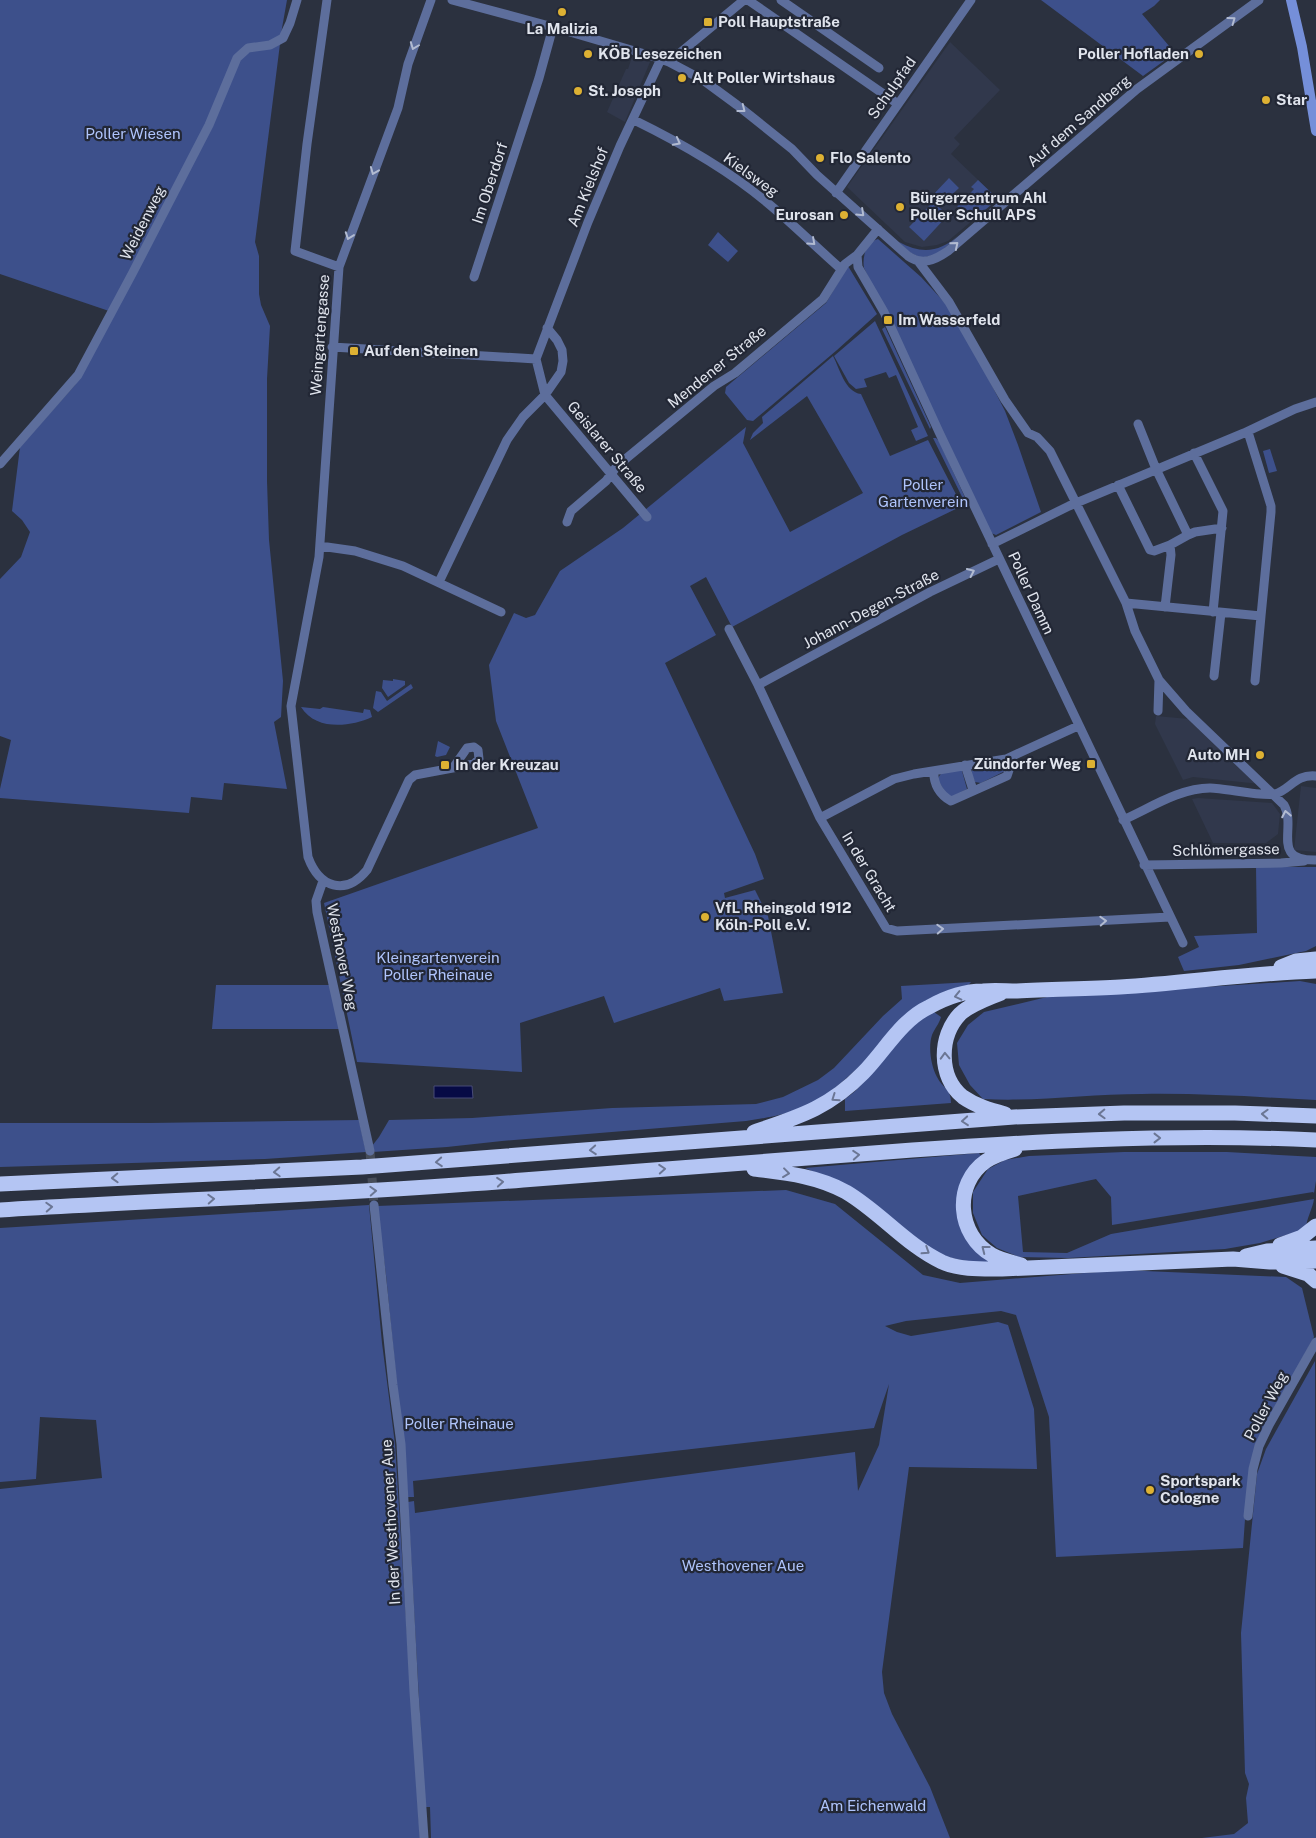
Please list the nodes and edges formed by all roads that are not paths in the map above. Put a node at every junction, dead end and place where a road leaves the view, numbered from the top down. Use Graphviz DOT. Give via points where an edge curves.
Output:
graph roads {
  1 [pos="297,0"];
  2 [pos="327,0"];
  3 [pos="431,0"];
  4 [pos="452,0"];
  5 [pos="744,0"];
  6 [pos="748,0"];
  7 [pos="781,0"];
  8 [pos="971,0"];
  9 [pos="1259,0"];
  10 [pos="1291,0"];
  11 [pos="553,27"];
  12 [pos="665,61"];
  13 [pos="879,68"];
  14 [pos="898,104"];
  15 [pos="634,120"];
  16 [pos="1316,131"];
  17 [pos="836,192"];
  18 [pos="878,229"];
  19 [pos="857,255"];
  20 [pos="918,261"];
  21 [pos="339,267"];
  22 [pos="841,269"];
  23 [pos="474,277"];
  24 [pos="547,328"];
  25 [pos="332,347"];
  26 [pos="536,358"];
  27 [pos="545,395"];
  28 [pos="1316,402"];
  29 [pos="1138,424"];
  30 [pos="1248,432"];
  31 [pos="1194,453"];
  32 [pos="0,464"];
  33 [pos="1156,469"];
  34 [pos="611,475"];
  35 [pos="1118,485"];
  36 [pos="1076,504"];
  37 [pos="647,517"];
  38 [pos="567,522"];
  39 [pos="1222,528"];
  40 [pos="1188,535"];
  41 [pos="992,544"];
  42 [pos="1170,545"];
  43 [pos="320,546"];
  44 [pos="999,559"];
  45 [pos="439,582"];
  46 [pos="1126,604"];
  47 [pos="1165,607"];
  48 [pos="501,612"];
  49 [pos="1217,613"];
  50 [pos="1261,616"];
  51 [pos="729,629"];
  52 [pos="1214,676"];
  53 [pos="1159,680"];
  54 [pos="1255,681"];
  55 [pos="758,685"];
  56 [pos="1158,711"];
  57 [pos="1078,726"];
  58 [pos="1006,759"];
  59 [pos="965,765"];
  60 [pos="452,768"];
  61 [pos="934,771"];
  62 [pos="1316,776"];
  63 [pos="974,790"];
  64 [pos="1274,794"];
  65 [pos="820,818"];
  66 [pos="1124,820"];
  67 [pos="1312,860"];
  68 [pos="1144,864"];
  69 [pos="323,881"];
  70 [pos="1170,917"];
  71 [pos="1182,943"];
  72 [pos="1316,950"];
  73 [pos="1316,958"];
  74 [pos="1293,966"];
  75 [pos="1316,971"];
  76 [pos="1316,980"];
  77 [pos="1006,991"];
  78 [pos="1315,1115"];
  79 [pos="1014,1117"];
  80 [pos="729,1140"];
  81 [pos="1314,1140"];
  82 [pos="1038,1142"];
  83 [pos="370,1151"];
  84 [pos="720,1165"];
  85 [pos="0,1184"];
  86 [pos="374,1205"];
  87 [pos="0,1210"];
  88 [pos="1316,1226"];
  89 [pos="1316,1248"];
  90 [pos="1268,1256"];
  91 [pos="1316,1261"];
  92 [pos="1030,1267"];
  93 [pos="1316,1281"];
  94 [pos="1316,1342"];
  95 [pos="1248,1516"];
  96 [pos="424,1838"];
  1 -- 32 [label="street, Weidenweg" via="283,38 270,45 248,48 238,58 208,125 78,375"];
  2 -- 21 [label="street" via="306,144 295,251"];
  3 -- 21 [label="street, Weingartengasse, one-way" via="408,64 398,108"];
  4 -- 11 [label="street"];
  5 -- 12 [label="street"];
  6 -- 14 [label="street"];
  7 -- 13 [label="street"];
  8 -- 14 [label="street, Schulpfad"];
  20 -- 9 [label="street, Auf dem Sandberg, one-way" via="931,260 948,251 1137,89"];
  10 -- 16 [label="main road"];
  11 -- 12 [label="street"];
  11 -- 23 [label="street, Im Oberdorf"];
  12 -- 15 [label="street, Am Kielshof"];
  12 -- 17 [label="street, one-way" via="703,80 738,105 792,149"];
  14 -- 17 [label="street, Schulpfad"];
  15 -- 22 [label="street, Kielsweg, one-way" via="688,148 748,188"];
  15 -- 24 [label="street, Am Kielshof" via="588,222"];
  17 -- 18 [label="street, one-way"];
  18 -- 19 [label="street, Mendener Straße"];
  18 -- 20 [label="street"];
  19 -- 22 [label="street, Mendener Straße"];
  19 -- 41 [label="street, Poller Damm" via="858,267 884,312"];
  20 -- 36 [label="street" via="949,302 1014,413 1028,433 1037,437 1050,451"];
  21 -- 25 [label="street, Weingartengasse"];
  22 -- 34 [label="street, Mendener Straße" via="823,299 714,386"];
  24 -- 26 [label="street, Am Kielshof"];
  24 -- 27 [label="street" via="562,350 563,361 561,372"];
  25 -- 26 [label="street"];
  25 -- 43 [label="street, Weingartengasse"];
  26 -- 27 [label="street"];
  27 -- 34 [label="street, Geislarer Straße"];
  27 -- 45 [label="street" via="506,440"];
  28 -- 30 [label="street"];
  29 -- 33 [label="street"];
  30 -- 31 [label="street"];
  30 -- 50 [label="street" via="1271,512"];
  31 -- 33 [label="street"];
  31 -- 39 [label="street" via="1222,512"];
  33 -- 35 [label="street"];
  33 -- 40 [label="street"];
  34 -- 37 [label="street, Geislarer Straße"];
  34 -- 38 [label="street, Mendener Straße" via="570,511"];
  35 -- 36 [label="street"];
  35 -- 42 [label="street" via="1152,551"];
  36 -- 41 [label="street"];
  36 -- 46 [label="street"];
  39 -- 40 [label="street"];
  39 -- 49 [label="street"];
  40 -- 42 [label="street"];
  41 -- 44 [label="street, Poller Damm"];
  42 -- 47 [label="street"];
  43 -- 45 [label="street" via="373,556"];
  43 -- 69 [label="street, Weingartengasse" via="291,706 308,857 313,871"];
  55 -- 44 [label="street, Johann-Degen-Straße, one-way" via="930,592"];
  44 -- 57 [label="street, Poller Damm"];
  45 -- 48 [label="street"];
  46 -- 47 [label="street"];
  46 -- 53 [label="street"];
  47 -- 49 [label="street"];
  49 -- 50 [label="street"];
  49 -- 52 [label="street"];
  50 -- 54 [label="street"];
  51 -- 55 [label="street, In der Gracht"];
  53 -- 56 [label="street"];
  53 -- 64 [label="street" via="1186,711"];
  55 -- 65 [label="street, In der Gracht"];
  57 -- 58 [label="street"];
  57 -- 66 [label="street, Poller Damm"];
  58 -- 59 [label="street"];
  58 -- 63 [label="street" via="1007,776"];
  59 -- 61 [label="street"];
  59 -- 63 [label="street"];
  60 -- 69 [label="street" via="415,775 409,780 361,877 342,886"];
  61 -- 63 [label="street" via="933,778 942,796 951,801"];
  61 -- 65 [label="street" via="894,779"];
  62 -- 64 [label="street" via="1303,776"];
  64 -- 66 [label="street" via="1196,789"];
  67 -- 64 [label="street, one-way" via="1294,856 1289,850 1287,810"];
  65 -- 70 [label="street, In der Gracht, one-way" via="886,928 892,931"];
  66 -- 68 [label="street, Poller Damm"];
  67 -- 68 [label="street, Schlömergasse"];
  68 -- 70 [label="street, Poller Damm"];
  69 -- 83 [label="street, Westhover Weg" via="316,912"];
  70 -- 71 [label="street, Poller Damm"];
  72 -- 74 [label="highway"];
  73 -- 74 [label="highway"];
  74 -- 75 [label="highway"];
  74 -- 76 [label="highway"];
  74 -- 77 [label="highway" via="1261,974 1210,980"];
  79 -- 77 [label="highway, one-way" via="978,1106 962,1096 950,1081 944,1060 945,1042 960,1014"];
  77 -- 80 [label="highway, one-way" via="981,991 950,997 927,1008 906,1024 863,1073 827,1103 803,1116"];
  78 -- 79 [label="highway, one-way" via="1142,1113"];
  79 -- 80 [label="highway, one-way"];
  80 -- 85 [label="highway, one-way" via="362,1167"];
  82 -- 81 [label="highway, one-way" via="1246,1137"];
  84 -- 82 [label="highway, one-way"];
  92 -- 82 [label="highway, one-way" via="991,1254 978,1243 967,1228 963,1194 985,1161 997,1154"];
  87 -- 84 [label="highway, one-way" via="434,1188"];
  84 -- 92 [label="highway, one-way" via="797,1174 846,1192 923,1251 943,1262 965,1268"];
  86 -- 96 [label="street, In der Westhovener Aue" via="401,1444"];
  88 -- 90 [label="highway"];
  89 -- 90 [label="highway"];
  90 -- 91 [label="highway"];
  90 -- 92 [label="highway"];
  90 -- 93 [label="highway" via="1308,1274"];
  94 -- 95 [label="street, Poller Weg" via="1259,1446"];
}
